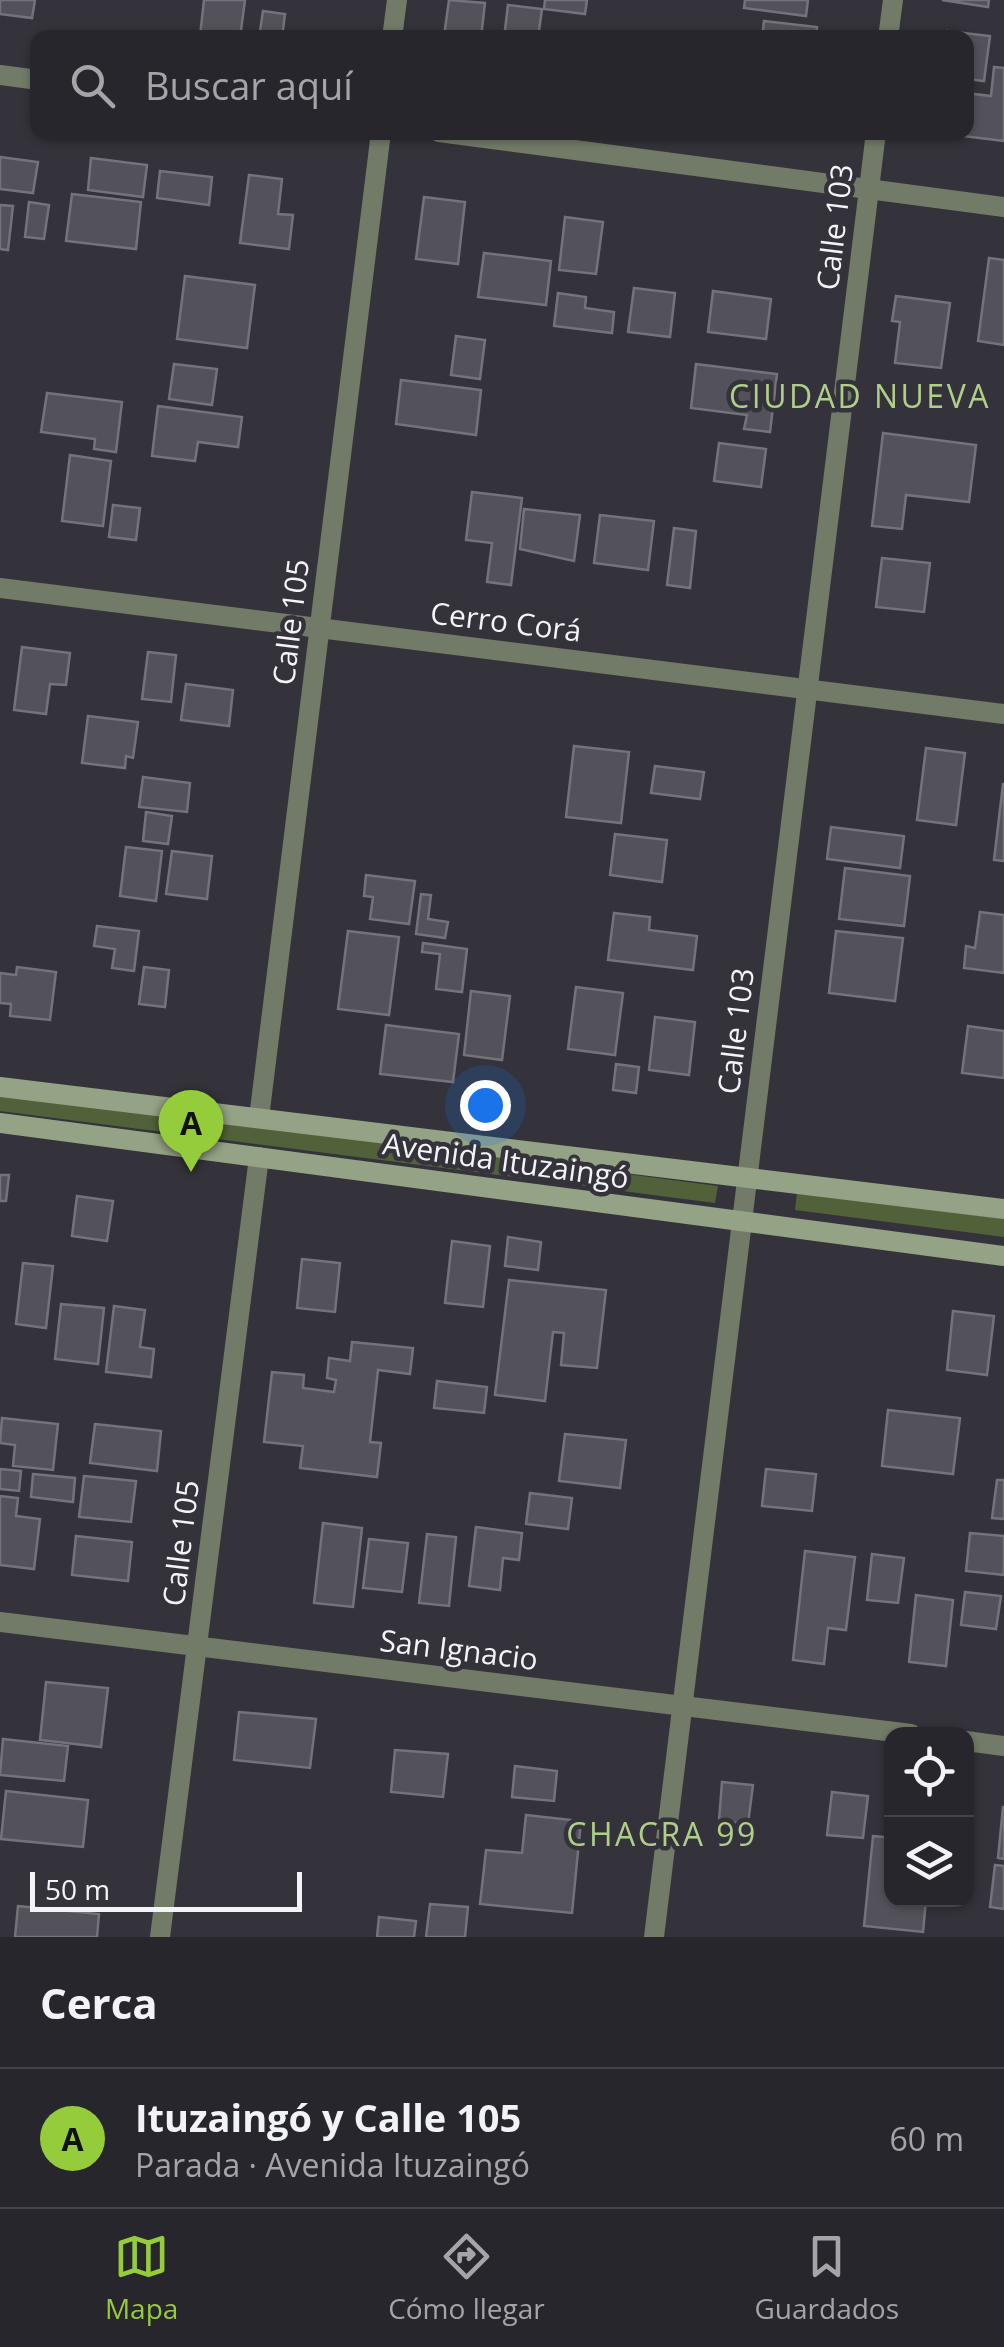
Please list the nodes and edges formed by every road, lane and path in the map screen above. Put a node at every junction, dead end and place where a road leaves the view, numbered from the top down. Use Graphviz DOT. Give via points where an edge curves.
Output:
graph roads {
  1 [pos="397,0"];
  2 [pos="893,0"];
  3 [pos="393,30"];
  4 [pos="889,30"];
  5 [pos="0,75"];
  6 [pos="30,79"];
  7 [pos="380,140"];
  8 [pos="500,140"];
  9 [pos="875,140"];
  10 [pos="869,189"];
  11 [pos="1004,206"];
  12 [pos="0,588"];
  13 [pos="319,628"];
  14 [pos="808,689"];
  15 [pos="1004,714"];
  16 [pos="0,1086"];
  17 [pos="259,1118"];
  18 [pos="0,1123"];
  19 [pos="259,1157"];
  20 [pos="747,1178"];
  21 [pos="1004,1209"];
  22 [pos="739,1222"];
  23 [pos="1004,1256"];
  24 [pos="0,1622"];
  25 [pos="198,1646"];
  26 [pos="682,1706"];
  27 [pos="884,1731"];
  28 [pos="974,1742"];
  29 [pos="1004,1746"];
  30 [pos="160,1937"];
  31 [pos="654,1937"];
  1 -- 3 [label="street"];
  2 -- 4 [label="street"];
  5 -- 6 [label="street"];
  7 -- 13 [label="street, Calle 105"];
  8 -- 10 [label="street"];
  9 -- 10 [label="street, Calle 103"];
  10 -- 11 [label="street"];
  10 -- 14 [label="street, Calle 103"];
  12 -- 13 [label="street, Cerro Corá"];
  13 -- 14 [label="street, Cerro Corá"];
  13 -- 17 [label="street, Calle 105"];
  14 -- 15 [label="street, Cerro Corá"];
  14 -- 20 [label="street, Calle 103"];
  16 -- 17 [label="main road, Avenida Ituzaingó"];
  17 -- 20 [label="main road, Avenida Ituzaingó"];
  18 -- 19 [label="main road, Avenida Ituzaingó"];
  19 -- 22 [label="main road, Avenida Ituzaingó"];
  19 -- 25 [label="street, Calle 105"];
  20 -- 21 [label="main road, Avenida Ituzaingó"];
  20 -- 22 [label="street, Calle 103"];
  22 -- 23 [label="main road, Avenida Ituzaingó"];
  22 -- 26 [label="street, Calle 103"];
  24 -- 25 [label="street, San Ignacio"];
  25 -- 26 [label="street, San Ignacio"];
  25 -- 30 [label="street, Calle 105"];
  26 -- 27 [label="street, San Ignacio"];
  26 -- 31 [label="street, Calle 103"];
  28 -- 29 [label="street"];
}
